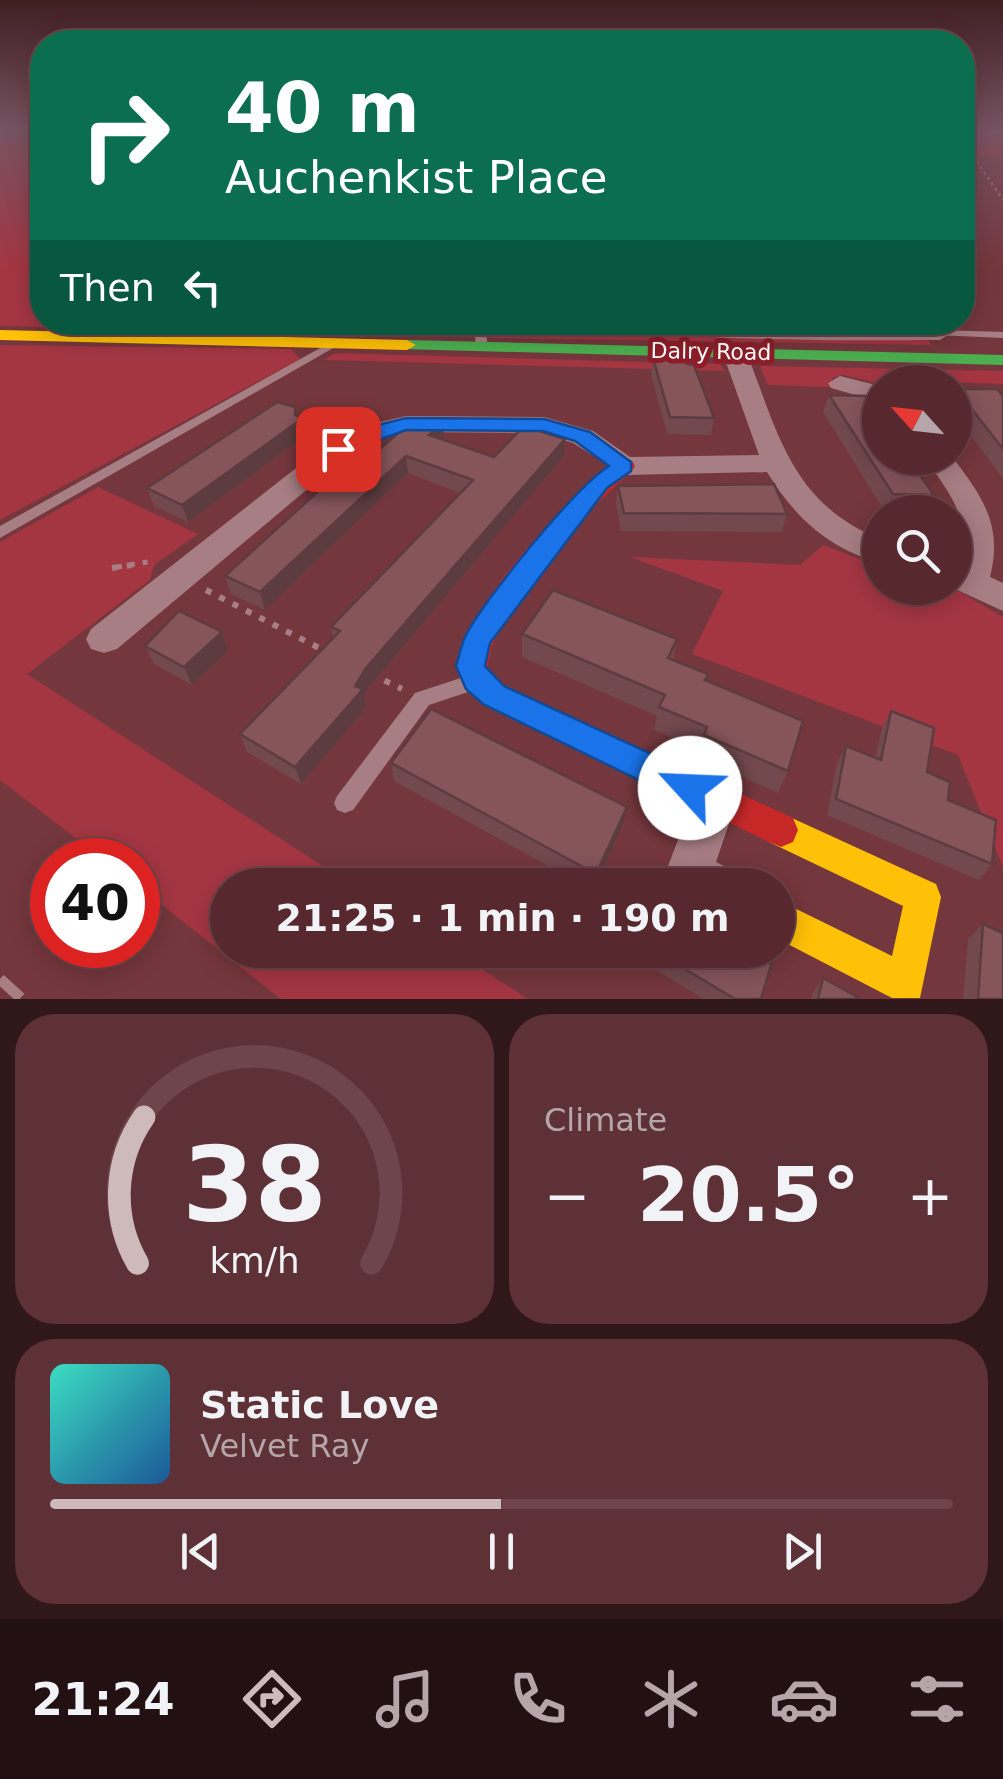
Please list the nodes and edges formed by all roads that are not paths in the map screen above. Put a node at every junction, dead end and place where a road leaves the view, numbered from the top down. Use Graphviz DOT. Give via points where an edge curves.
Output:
graph roads {
  1 [pos="975,332"];
  2 [pos="0,335"];
  3 [pos="464,335"];
  4 [pos="495,335"];
  5 [pos="943,335"];
  6 [pos="1003,335"];
  7 [pos="334,343"];
  8 [pos="734,351"];
  9 [pos="963,357"];
  10 [pos="1003,360"];
  11 [pos="840,383"];
  12 [pos="862,389"];
  13 [pos="777,464"];
  14 [pos="624,466"];
  15 [pos="972,509"];
  16 [pos="0,533"];
  17 [pos="862,545"];
  18 [pos="972,566"];
  19 [pos="972,581"];
  20 [pos="1003,598"];
  21 [pos="104,639"];
  22 [pos="477,680"];
  23 [pos="715,800"];
  24 [pos="344,803"];
  25 [pos="691,868"];
  26 [pos="795,928"];
  1 -- 6 [label="lane"];
  2 -- 7 [label="main road, Dalry Road"];
  3 -- 7 [label="main road, Dalry Road"];
  4 -- 8 [label="main road, Dalry Road"];
  5 -- 9 [label="street"];
  7 -- 16 [label="lane"];
  8 -- 9 [label="main road, Dalry Road"];
  8 -- 13 [label="street"];
  9 -- 10 [label="main road, Dalry Road"];
  11 -- 12 [label="street"];
  13 -- 14 [label="street"];
  13 -- 17 [label="street" via="786,489 811,515"];
  14 -- 21 [label="street" via="583,437 544,425 388,427 338,449"];
  14 -- 22 [label="main road" via="599,483 477,640 471,666"];
  15 -- 18 [label="street" via="982,524 983,553"];
  19 -- 20 [label="street"];
  22 -- 23 [label="main road" via="494,695"];
  22 -- 24 [label="lane" via="422,699"];
  23 -- 25 [label="street"];
  23 -- 26 [label="main road" via="923,897 906,984"];
}
